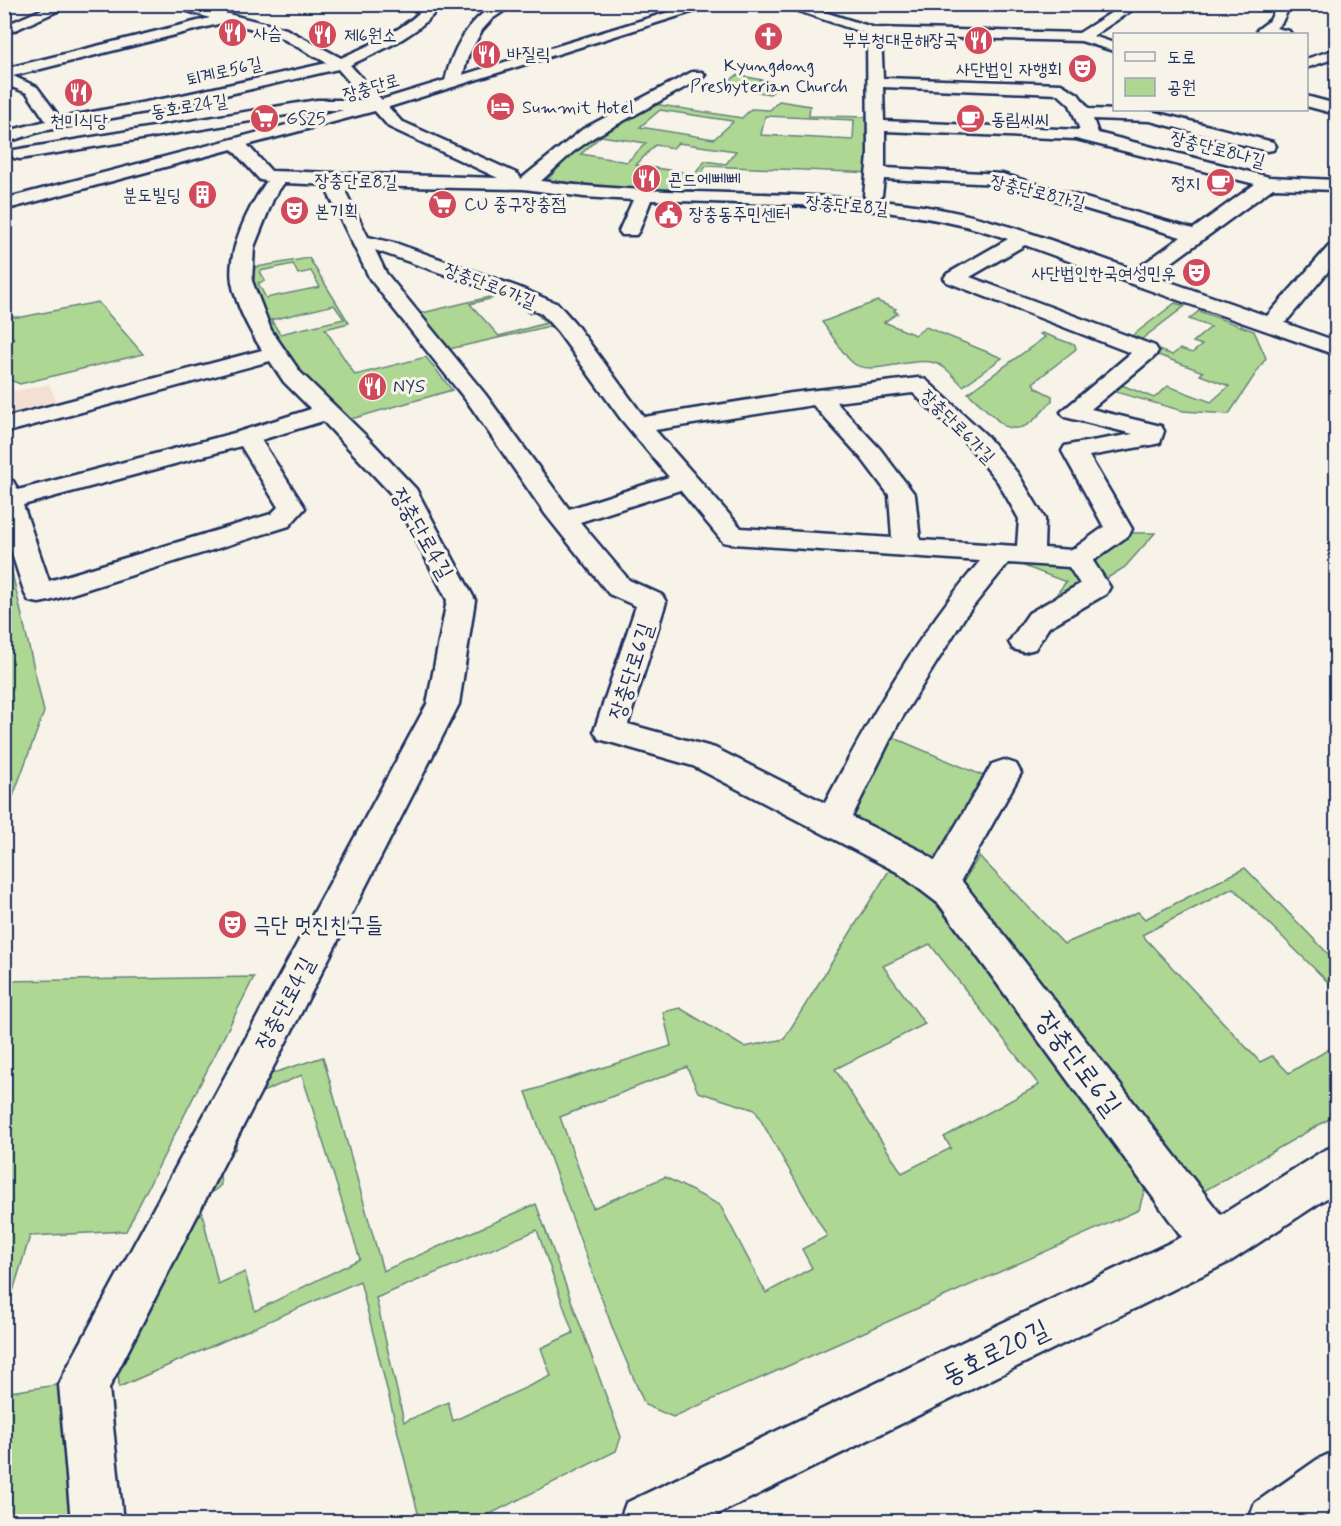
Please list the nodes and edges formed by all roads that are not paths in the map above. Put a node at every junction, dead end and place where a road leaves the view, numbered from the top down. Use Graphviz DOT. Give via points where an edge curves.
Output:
graph roads {
  1 [pos="67,4"];
  2 [pos="172,4"];
  3 [pos="436,4"];
  4 [pos="508,4"];
  5 [pos="711,4"];
  6 [pos="783,4"];
  7 [pos="1135,4"];
  8 [pos="1285,4"];
  9 [pos="226,18"];
  10 [pos="4,32"];
  11 [pos="874,32"];
  12 [pos="1279,33"];
  13 [pos="1082,37"];
  14 [pos="1317,42"];
  15 [pos="1113,47"];
  16 [pos="1336,47"];
  17 [pos="1336,53"];
  18 [pos="1308,63"];
  19 [pos="341,64"];
  20 [pos="697,75"];
  21 [pos="4,76"];
  22 [pos="453,82"];
  23 [pos="875,82"];
  24 [pos="1308,102"];
  25 [pos="380,105"];
  26 [pos="1336,109"];
  27 [pos="1084,114"];
  28 [pos="56,124"];
  29 [pos="876,126"];
  30 [pos="1091,137"];
  31 [pos="4,138"];
  32 [pos="237,144"];
  33 [pos="1267,146"];
  34 [pos="4,158"];
  35 [pos="875,173"];
  36 [pos="279,177"];
  37 [pos="341,181"];
  38 [pos="1269,182"];
  39 [pos="524,184"];
  40 [pos="1336,185"];
  41 [pos="644,194"];
  42 [pos="4,205"];
  43 [pos="872,207"];
  44 [pos="629,231"];
  45 [pos="1197,236"];
  46 [pos="1023,238"];
  47 [pos="359,241"];
  48 [pos="1336,250"];
  49 [pos="1136,279"];
  50 [pos="1271,325"];
  51 [pos="1336,348"];
  52 [pos="276,353"];
  53 [pos="819,397"];
  54 [pos="328,412"];
  55 [pos="639,425"];
  56 [pos="4,426"];
  57 [pos="247,437"];
  58 [pos="685,480"];
  59 [pos="6,496"];
  60 [pos="564,519"];
  61 [pos="907,548"];
  62 [pos="1016,555"];
  63 [pos="1078,559"];
  64 [pos="1024,642"];
  65 [pos="1004,773"];
  66 [pos="832,823"];
  67 [pos="940,884"];
  68 [pos="1336,1167"];
  69 [pos="1215,1245"];
  70 [pos="1336,1477"];
  71 [pos="97,1521"];
  72 [pos="645,1521"];
  73 [pos="1274,1521"];
  1 -- 10 [label="street"];
  2 -- 9 [label="street, 장충단로8길"];
  3 -- 19 [label="street, 퇴계로56길" via="416,25"];
  4 -- 22 [label="street" via="477,25 454,68"];
  5 -- 22 [label="street, 장충단로"];
  6 -- 11 [label="street"];
  7 -- 13 [label="street"];
  8 -- 12 [label="street" via="1275,22 1264,30"];
  9 -- 19 [label="street, 장충단로8길" via="281,32"];
  9 -- 21 [label="street"];
  11 -- 13 [label="street"];
  11 -- 23 [label="street"];
  13 -- 15 [label="street"];
  14 -- 16 [label="street"];
  17 -- 18 [label="street"];
  19 -- 25 [label="street, 장충단로8길"];
  19 -- 28 [label="street, 퇴계로56길"];
  20 -- 39 [label="street" via="593,130 572,144 540,176"];
  21 -- 28 [label="street" via="32,90"];
  22 -- 25 [label="street, 장충단로"];
  23 -- 27 [label="street" via="1061,89 1073,94"];
  23 -- 29 [label="street"];
  24 -- 26 [label="street"];
  25 -- 32 [label="street, 장충단로"];
  25 -- 34 [label="street, 동호로24길" via="317,105"];
  25 -- 39 [label="street, 장충단로8길" via="395,124"];
  27 -- 30 [label="street"];
  27 -- 33 [label="street, 장충단로8나길" via="1150,116"];
  28 -- 31 [label="street, 퇴계로56길"];
  29 -- 30 [label="street, 장충단로8나길"];
  29 -- 35 [label="street"];
  30 -- 38 [label="street, 장충단로8나길"];
  32 -- 36 [label="street, 장충단로8길" via="266,176"];
  32 -- 42 [label="street, 장충단로"];
  35 -- 43 [label="street"];
  35 -- 45 [label="street, 장충단로8가길" via="1002,179"];
  36 -- 37 [label="street, 장충단로8길"];
  36 -- 52 [label="street, 장충단로4길" via="265,197 244,247 242,281 260,330"];
  37 -- 39 [label="street, 장충단로8길"];
  37 -- 47 [label="street, 장충단로6길" via="337,193"];
  38 -- 40 [label="street, 장충단로8나길"];
  38 -- 45 [label="street"];
  39 -- 41 [label="street, 장충단로8길"];
  41 -- 43 [label="street, 장충단로8길"];
  41 -- 44 [label="street"];
  43 -- 46 [label="street, 장충단로8길" via="923,212 993,227"];
  45 -- 49 [label="street"];
  46 -- 49 [label="street, 장충단로8길"];
  46 -- 63 [label="street" via="954,279 1147,351 1073,412 1152,430 1151,438 1074,451 1119,529"];
  47 -- 55 [label="street, 장충단로6가길" via="391,248 550,309"];
  47 -- 60 [label="street, 장충단로6길" via="376,275 477,399"];
  48 -- 50 [label="street"];
  49 -- 50 [label="street, 장충단로8길"];
  50 -- 51 [label="street, 장충단로8길"];
  52 -- 54 [label="street, 장충단로4길" via="292,377"];
  52 -- 56 [label="street"];
  53 -- 55 [label="street, 장충단로6가길"];
  53 -- 61 [label="street" via="902,495"];
  53 -- 62 [label="street, 장충단로6가길" via="918,385 977,440 1009,479 1032,519"];
  54 -- 57 [label="street"];
  54 -- 71 [label="street, 장충단로4길" via="406,495 461,600 443,704 84,1385"];
  55 -- 58 [label="street, 장충단로6가길"];
  57 -- 59 [label="street"];
  57 -- 59 [label="street" via="292,508 280,519 39,594"];
  58 -- 60 [label="street"];
  58 -- 61 [label="street, 장충단로6가길" via="733,536"];
  60 -- 66 [label="street, 장충단로6길" via="619,587 652,602 610,731 703,757"];
  61 -- 62 [label="street, 장충단로6가길"];
  62 -- 63 [label="street, 장충단로6가길"];
  62 -- 66 [label="street" via="956,608 883,722"];
  63 -- 64 [label="street" via="1096,587 1039,620"];
  65 -- 67 [label="street"];
  66 -- 67 [label="street, 장충단로6길" via="910,862"];
  67 -- 69 [label="street, 장충단로6길" via="952,893"];
  68 -- 69 [label="street, 동호로20길"];
  69 -- 72 [label="street, 동호로20길"];
  70 -- 73 [label="street"];
}
